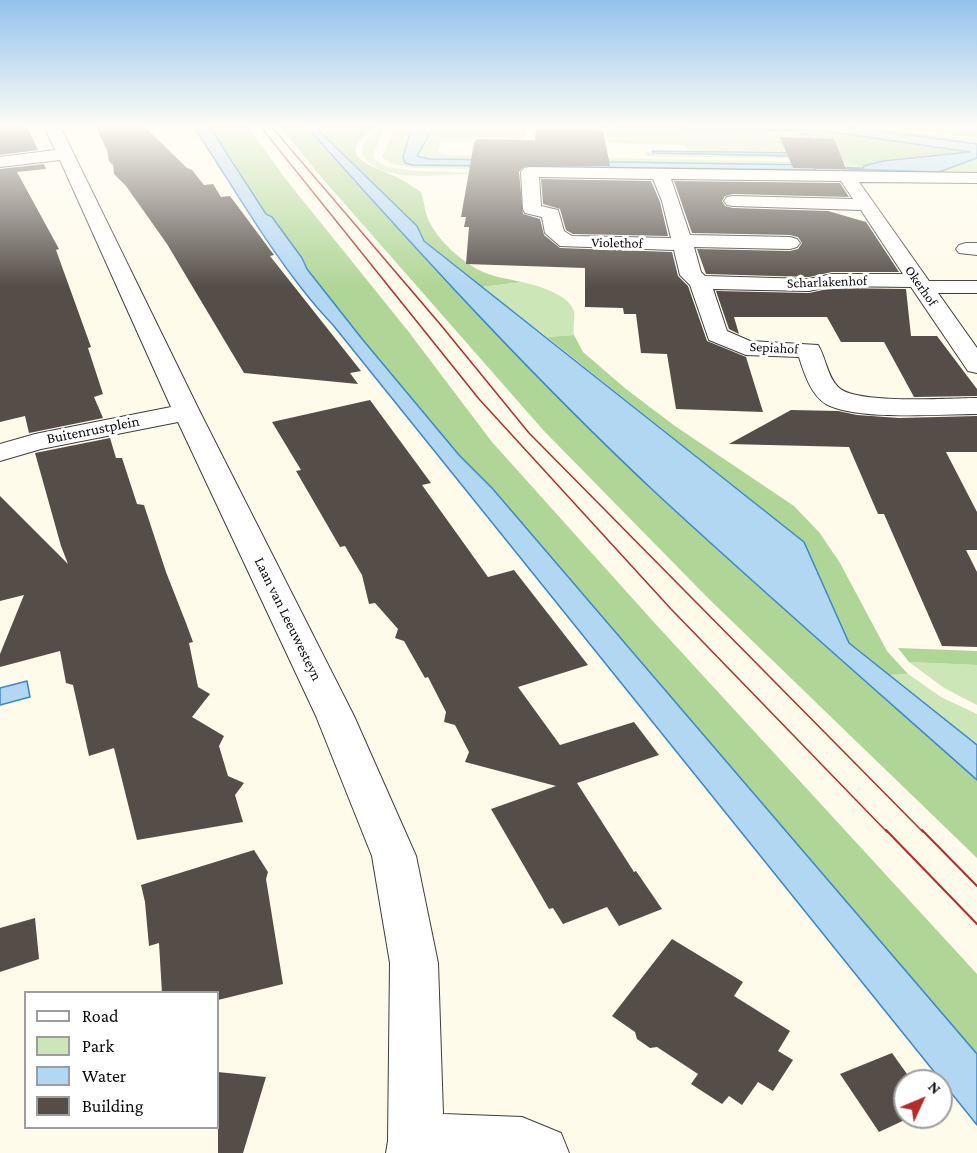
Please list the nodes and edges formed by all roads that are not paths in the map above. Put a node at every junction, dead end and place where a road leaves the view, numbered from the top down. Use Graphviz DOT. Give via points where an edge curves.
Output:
graph roads {
  1 [pos="77,180"];
  2 [pos="530,180"];
  3 [pos="662,180"];
  4 [pos="849,180"];
  5 [pos="733,201"];
  6 [pos="866,205"];
  7 [pos="681,242"];
  8 [pos="790,243"];
  9 [pos="700,282"];
  10 [pos="920,284"];
  11 [pos="977,287"];
  12 [pos="977,366"];
  13 [pos="977,406"];
  14 [pos="187,412"];
  15 [pos="0,453"];
  16 [pos="415,1147"];
  17 [pos="541,1153"];
  1 -- 14 [label="street, Laan van Leeuwesteyn"];
  2 -- 7 [label="street, Violethof" via="532,209 551,214 555,233 567,242"];
  3 -- 7 [label="street, Sepiahof"];
  4 -- 6 [label="street, Okerhof"];
  5 -- 6 [label="street"];
  6 -- 10 [label="street, Okerhof"];
  7 -- 8 [label="street"];
  7 -- 9 [label="street, Sepiahof" via="691,275"];
  9 -- 10 [label="street, Scharlakenhof" via="809,285 831,279"];
  9 -- 13 [label="street, Sepiahof" via="717,335 746,348 808,350 825,389 836,400"];
  10 -- 11 [label="street, Scharlakenhof"];
  10 -- 12 [label="street, Okerhof"];
  14 -- 15 [label="street, Buitenrustplein" via="35,442"];
  14 -- 16 [label="street, Laan van Leeuwesteyn" via="335,716 394,856 414,963"];
  16 -- 17 [label="street, Laan van Leeuwesteyn" via="522,1145"];
}
